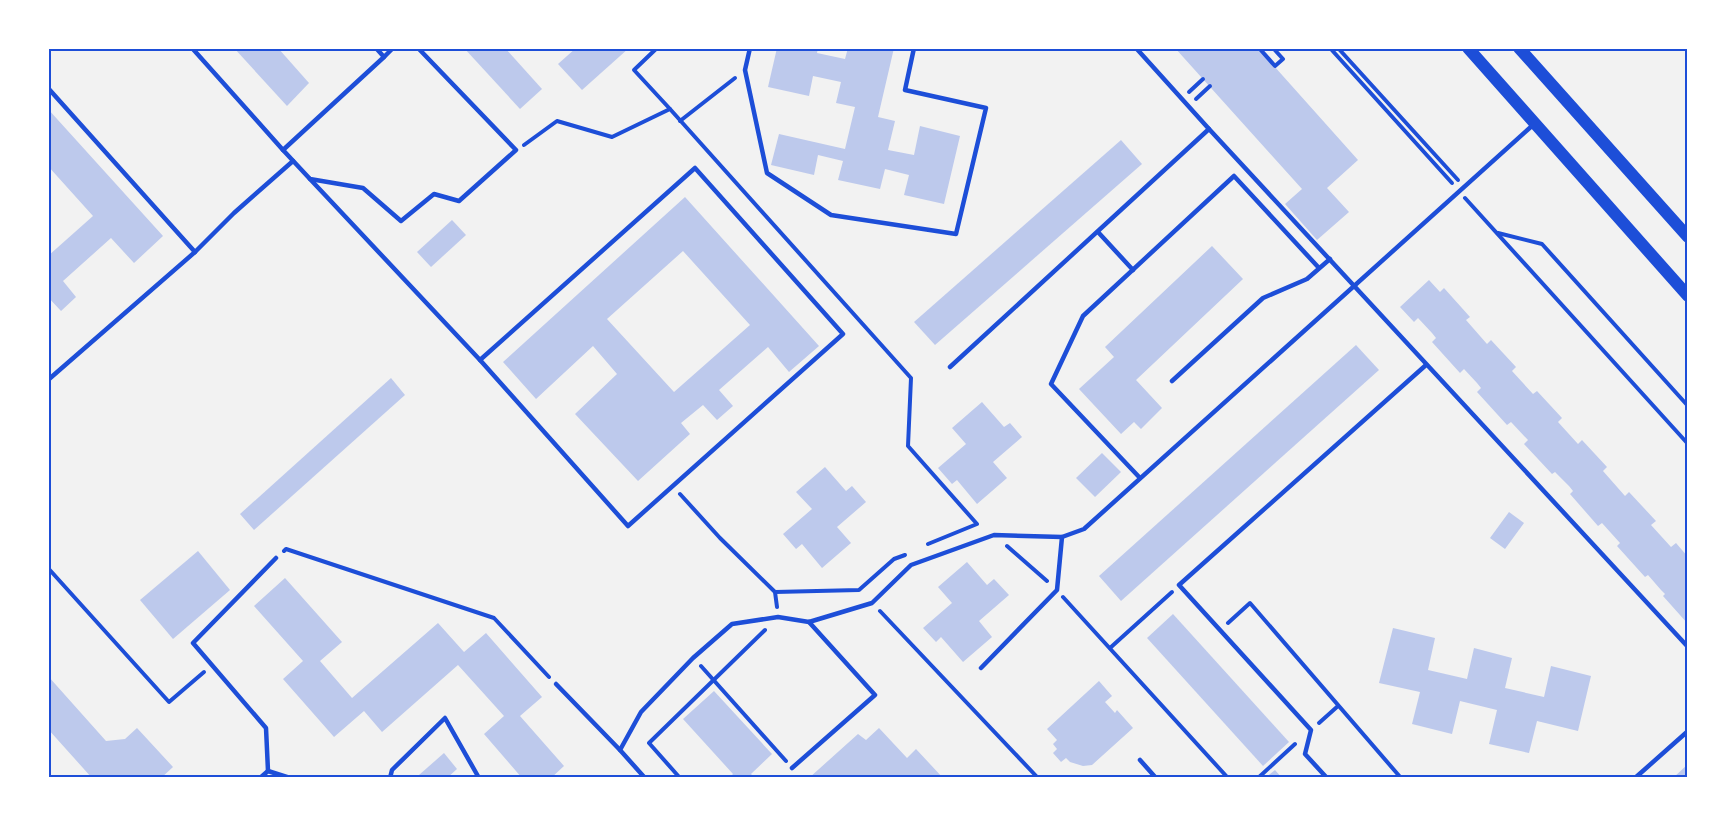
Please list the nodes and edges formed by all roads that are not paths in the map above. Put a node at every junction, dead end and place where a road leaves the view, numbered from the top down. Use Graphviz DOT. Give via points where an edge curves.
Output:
graph roads {
  1 [pos="192,48"];
  2 [pos="376,48"];
  3 [pos="393,48"];
  4 [pos="418,48"];
  5 [pos="750,48"];
  6 [pos="914,48"];
  7 [pos="1136,48"];
  8 [pos="1468,48"];
  9 [pos="1519,48"];
  10 [pos="384,57"];
  11 [pos="48,88"];
  12 [pos="1535,123"];
  13 [pos="1209,129"];
  14 [pos="283,150"];
  15 [pos="293,161"];
  16 [pos="310,179"];
  17 [pos="1098,232"];
  18 [pos="1688,237"];
  19 [pos="195,252"];
  20 [pos="1330,259"];
  21 [pos="1319,268"];
  22 [pos="1133,270"];
  23 [pos="1355,286"];
  24 [pos="1688,296"];
  25 [pos="480,360"];
  26 [pos="1426,364"];
  27 [pos="950,367"];
  28 [pos="48,380"];
  29 [pos="1172,381"];
  30 [pos="1140,478"];
  31 [pos="1062,537"];
  32 [pos="276,558"];
  33 [pos="809,622"];
  34 [pos="1688,647"];
  35 [pos="981,668"];
  36 [pos="556,684"];
  37 [pos="1688,731"];
  38 [pos="620,750"];
  39 [pos="1140,760"];
  40 [pos="792,768"];
  41 [pos="268,771"];
  42 [pos="260,778"];
  43 [pos="290,778"];
  44 [pos="390,778"];
  45 [pos="479,778"];
  46 [pos="645,778"];
  47 [pos="1156,778"];
  48 [pos="1327,778"];
  49 [pos="1635,778"];
  1 -- 14 [label="lane"];
  2 -- 10 [label="lane"];
  3 -- 10 [label="lane"];
  4 -- 16 [label="lane" via="516,150 459,201 434,194 401,221 363,188"];
  5 -- 6 [label="lane" via="745,70 767,173 831,215 956,234 986,108 905,90"];
  7 -- 13 [label="lane"];
  8 -- 12 [label="main road"];
  9 -- 18 [label="main road"];
  10 -- 14 [label="lane"];
  11 -- 19 [label="lane"];
  12 -- 23 [label="lane"];
  12 -- 24 [label="main road"];
  13 -- 17 [label="lane"];
  13 -- 20 [label="lane"];
  14 -- 15 [label="lane"];
  15 -- 16 [label="lane"];
  15 -- 19 [label="lane"];
  16 -- 25 [label="lane"];
  17 -- 22 [label="lane"];
  17 -- 27 [label="lane"];
  19 -- 28 [label="lane"];
  20 -- 21 [label="lane"];
  20 -- 23 [label="lane"];
  21 -- 22 [label="lane" via="1234,176"];
  21 -- 29 [label="lane" via="1307,279 1263,298"];
  22 -- 30 [label="lane" via="1083,316 1051,384"];
  23 -- 26 [label="lane"];
  23 -- 30 [label="lane"];
  25 -- 25 [label="lane" via="628,526 843,334 694,168"];
  26 -- 34 [label="lane"];
  26 -- 48 [label="lane" via="1179,585 1311,730 1305,754"];
  30 -- 31 [label="lane" via="1084,529"];
  31 -- 33 [label="lane" via="994,535 911,565 872,603"];
  31 -- 35 [label="lane" via="1057,590"];
  32 -- 41 [label="lane" via="193,643 266,728"];
  33 -- 38 [label="lane" via="778,617 732,624 641,712"];
  33 -- 40 [label="lane" via="875,695"];
  36 -- 38 [label="lane"];
  37 -- 49 [label="lane"];
  38 -- 46 [label="lane"];
  39 -- 47 [label="lane"];
  41 -- 42 [label="lane"];
  41 -- 43 [label="lane"];
  44 -- 45 [label="lane" via="392,771 445,718"];
}
